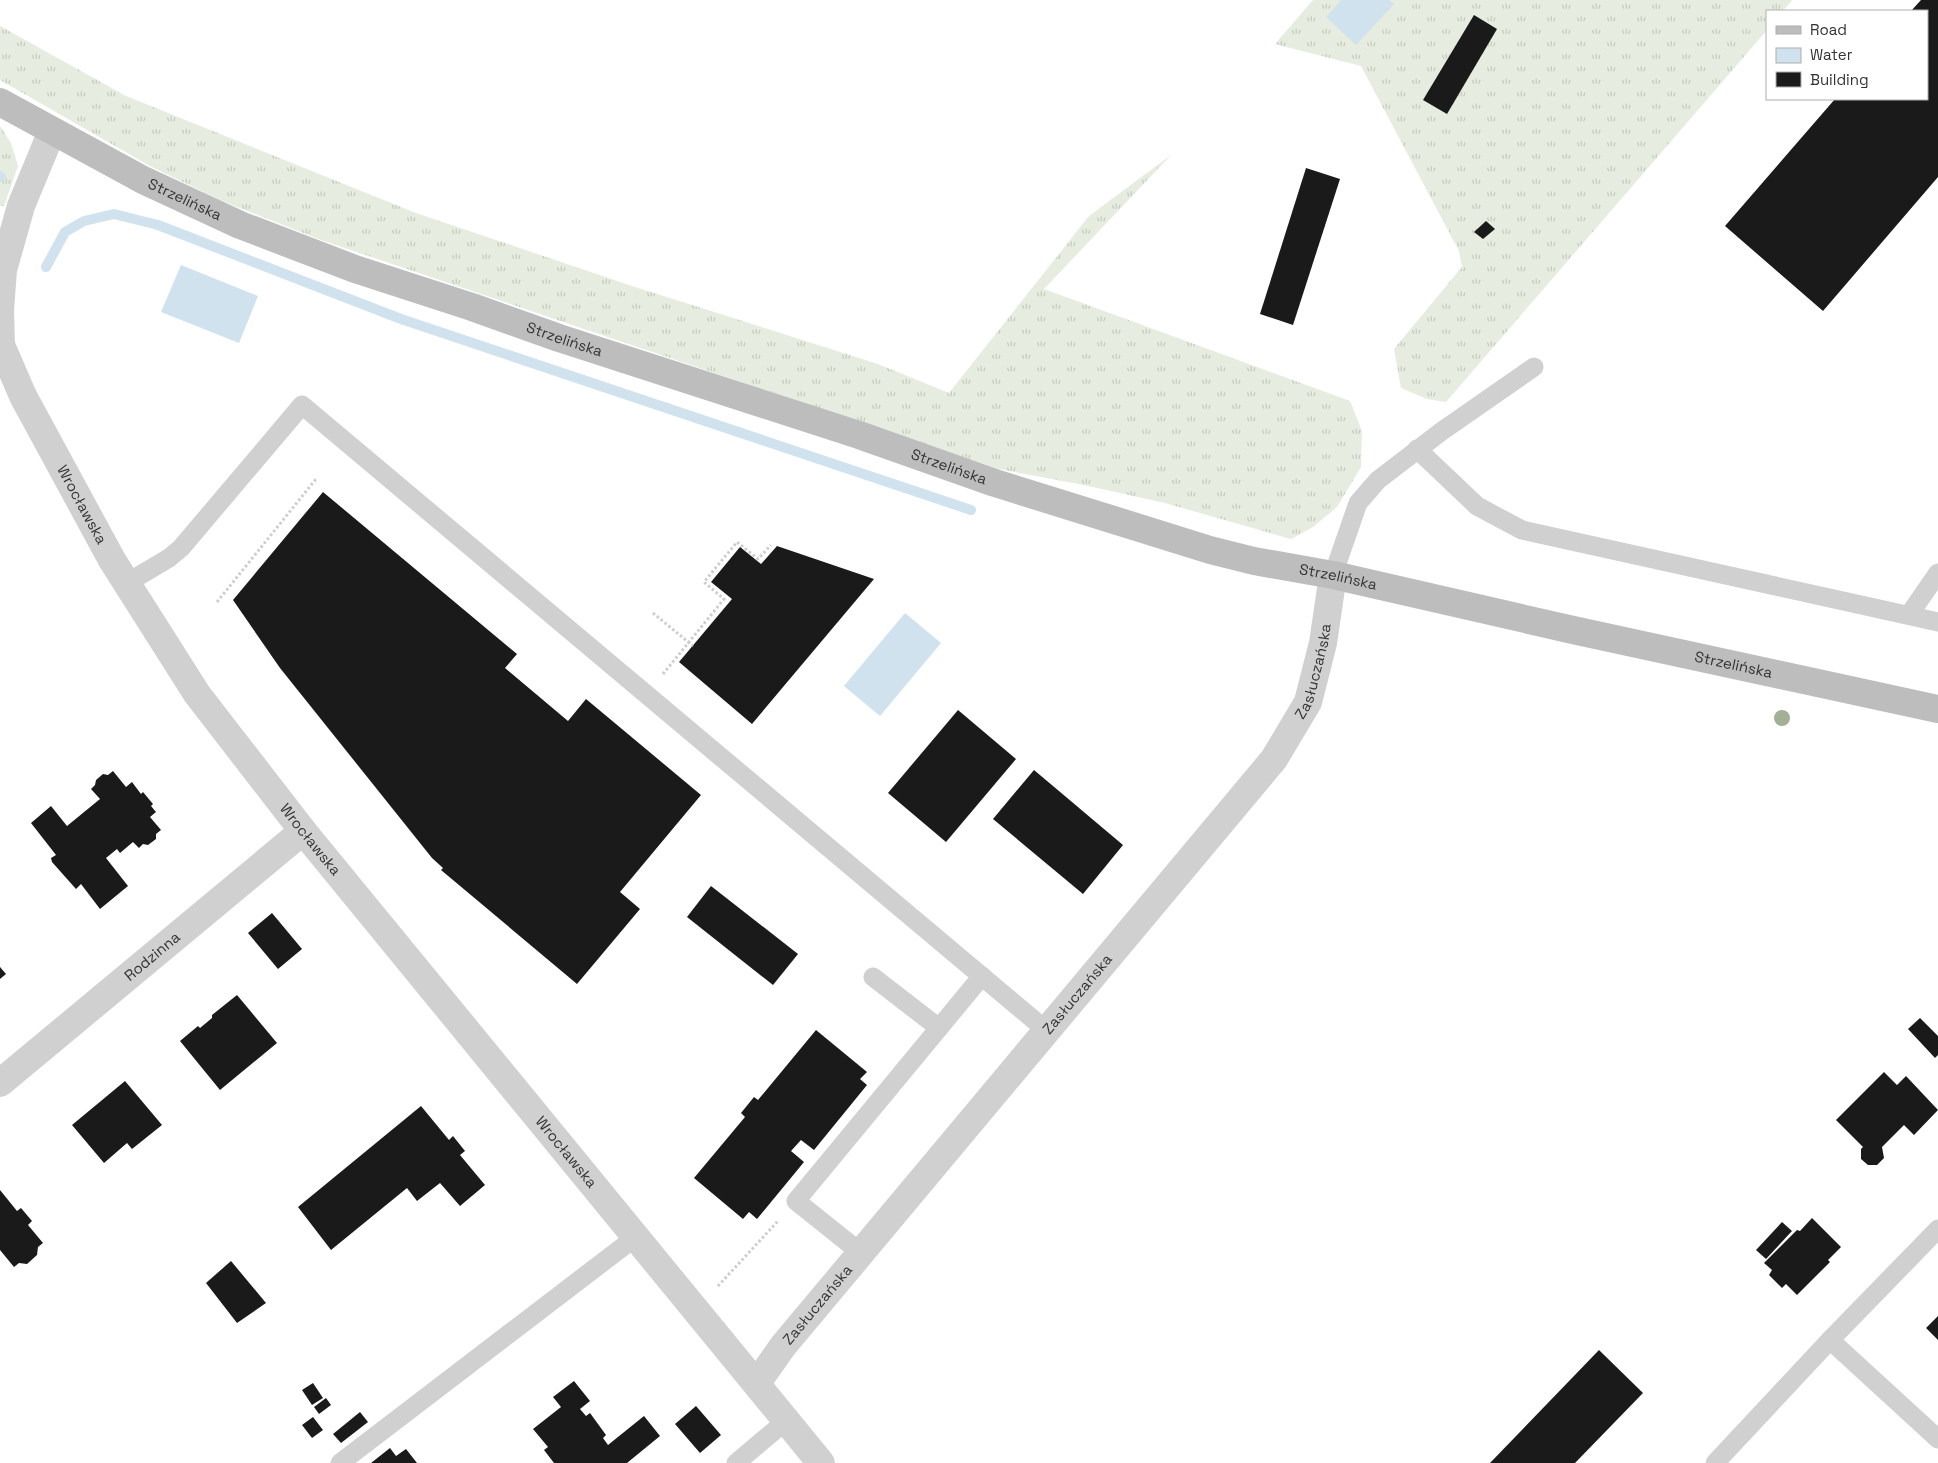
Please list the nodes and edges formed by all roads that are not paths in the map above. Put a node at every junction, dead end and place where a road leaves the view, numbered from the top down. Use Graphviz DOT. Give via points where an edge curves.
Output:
graph roads {
  1 [pos="0,102"];
  2 [pos="52,131"];
  3 [pos="1,346"];
  4 [pos="1534,367"];
  5 [pos="1417,449"];
  6 [pos="1938,573"];
  7 [pos="1333,575"];
  8 [pos="127,583"];
  9 [pos="1909,615"];
  10 [pos="1938,622"];
  11 [pos="1938,709"];
  12 [pos="303,831"];
  13 [pos="982,976"];
  14 [pos="873,977"];
  15 [pos="939,1028"];
  16 [pos="1047,1031"];
  17 [pos="0,1083"];
  18 [pos="1938,1229"];
  19 [pos="637,1236"];
  20 [pos="861,1253"];
  21 [pos="1830,1340"];
  22 [pos="757,1383"];
  23 [pos="786,1420"];
  24 [pos="1938,1439"];
  25 [pos="340,1463"];
  26 [pos="736,1463"];
  27 [pos="821,1463"];
  28 [pos="1715,1463"];
  1 -- 2 [label="main road, Strzelińska"];
  2 -- 3 [label="street, Wrocławska" via="21,206 3,270"];
  2 -- 7 [label="main road, Strzelińska" via="143,180 240,225 354,269 1004,486 1210,550"];
  3 -- 8 [label="street, Wrocławska" via="23,396"];
  4 -- 5 [label="lane"];
  5 -- 7 [label="lane" via="1378,480 1358,503"];
  5 -- 9 [label="lane" via="1477,506 1522,530"];
  6 -- 9 [label="lane"];
  7 -- 11 [label="main road, Strzelińska"];
  7 -- 16 [label="street, Zasłuczańska" via="1323,643 1308,702 1274,760"];
  8 -- 12 [label="street, Wrocławska" via="197,694"];
  8 -- 13 [label="lane" via="181,548 302,405"];
  9 -- 10 [label="lane"];
  12 -- 17 [label="street, Rodzinna"];
  12 -- 19 [label="street, Wrocławska"];
  13 -- 15 [label="lane"];
  13 -- 16 [label="lane"];
  14 -- 15 [label="lane"];
  15 -- 20 [label="lane" via="796,1201"];
  16 -- 20 [label="street, Zasłuczańska"];
  18 -- 21 [label="lane"];
  19 -- 22 [label="street, Wrocławska"];
  19 -- 25 [label="lane"];
  20 -- 22 [label="street, Zasłuczańska" via="783,1346"];
  21 -- 24 [label="lane"];
  21 -- 28 [label="lane"];
  22 -- 23 [label="street, Wrocławska"];
  23 -- 26 [label="lane"];
  23 -- 27 [label="street, Wrocławska"];
}
